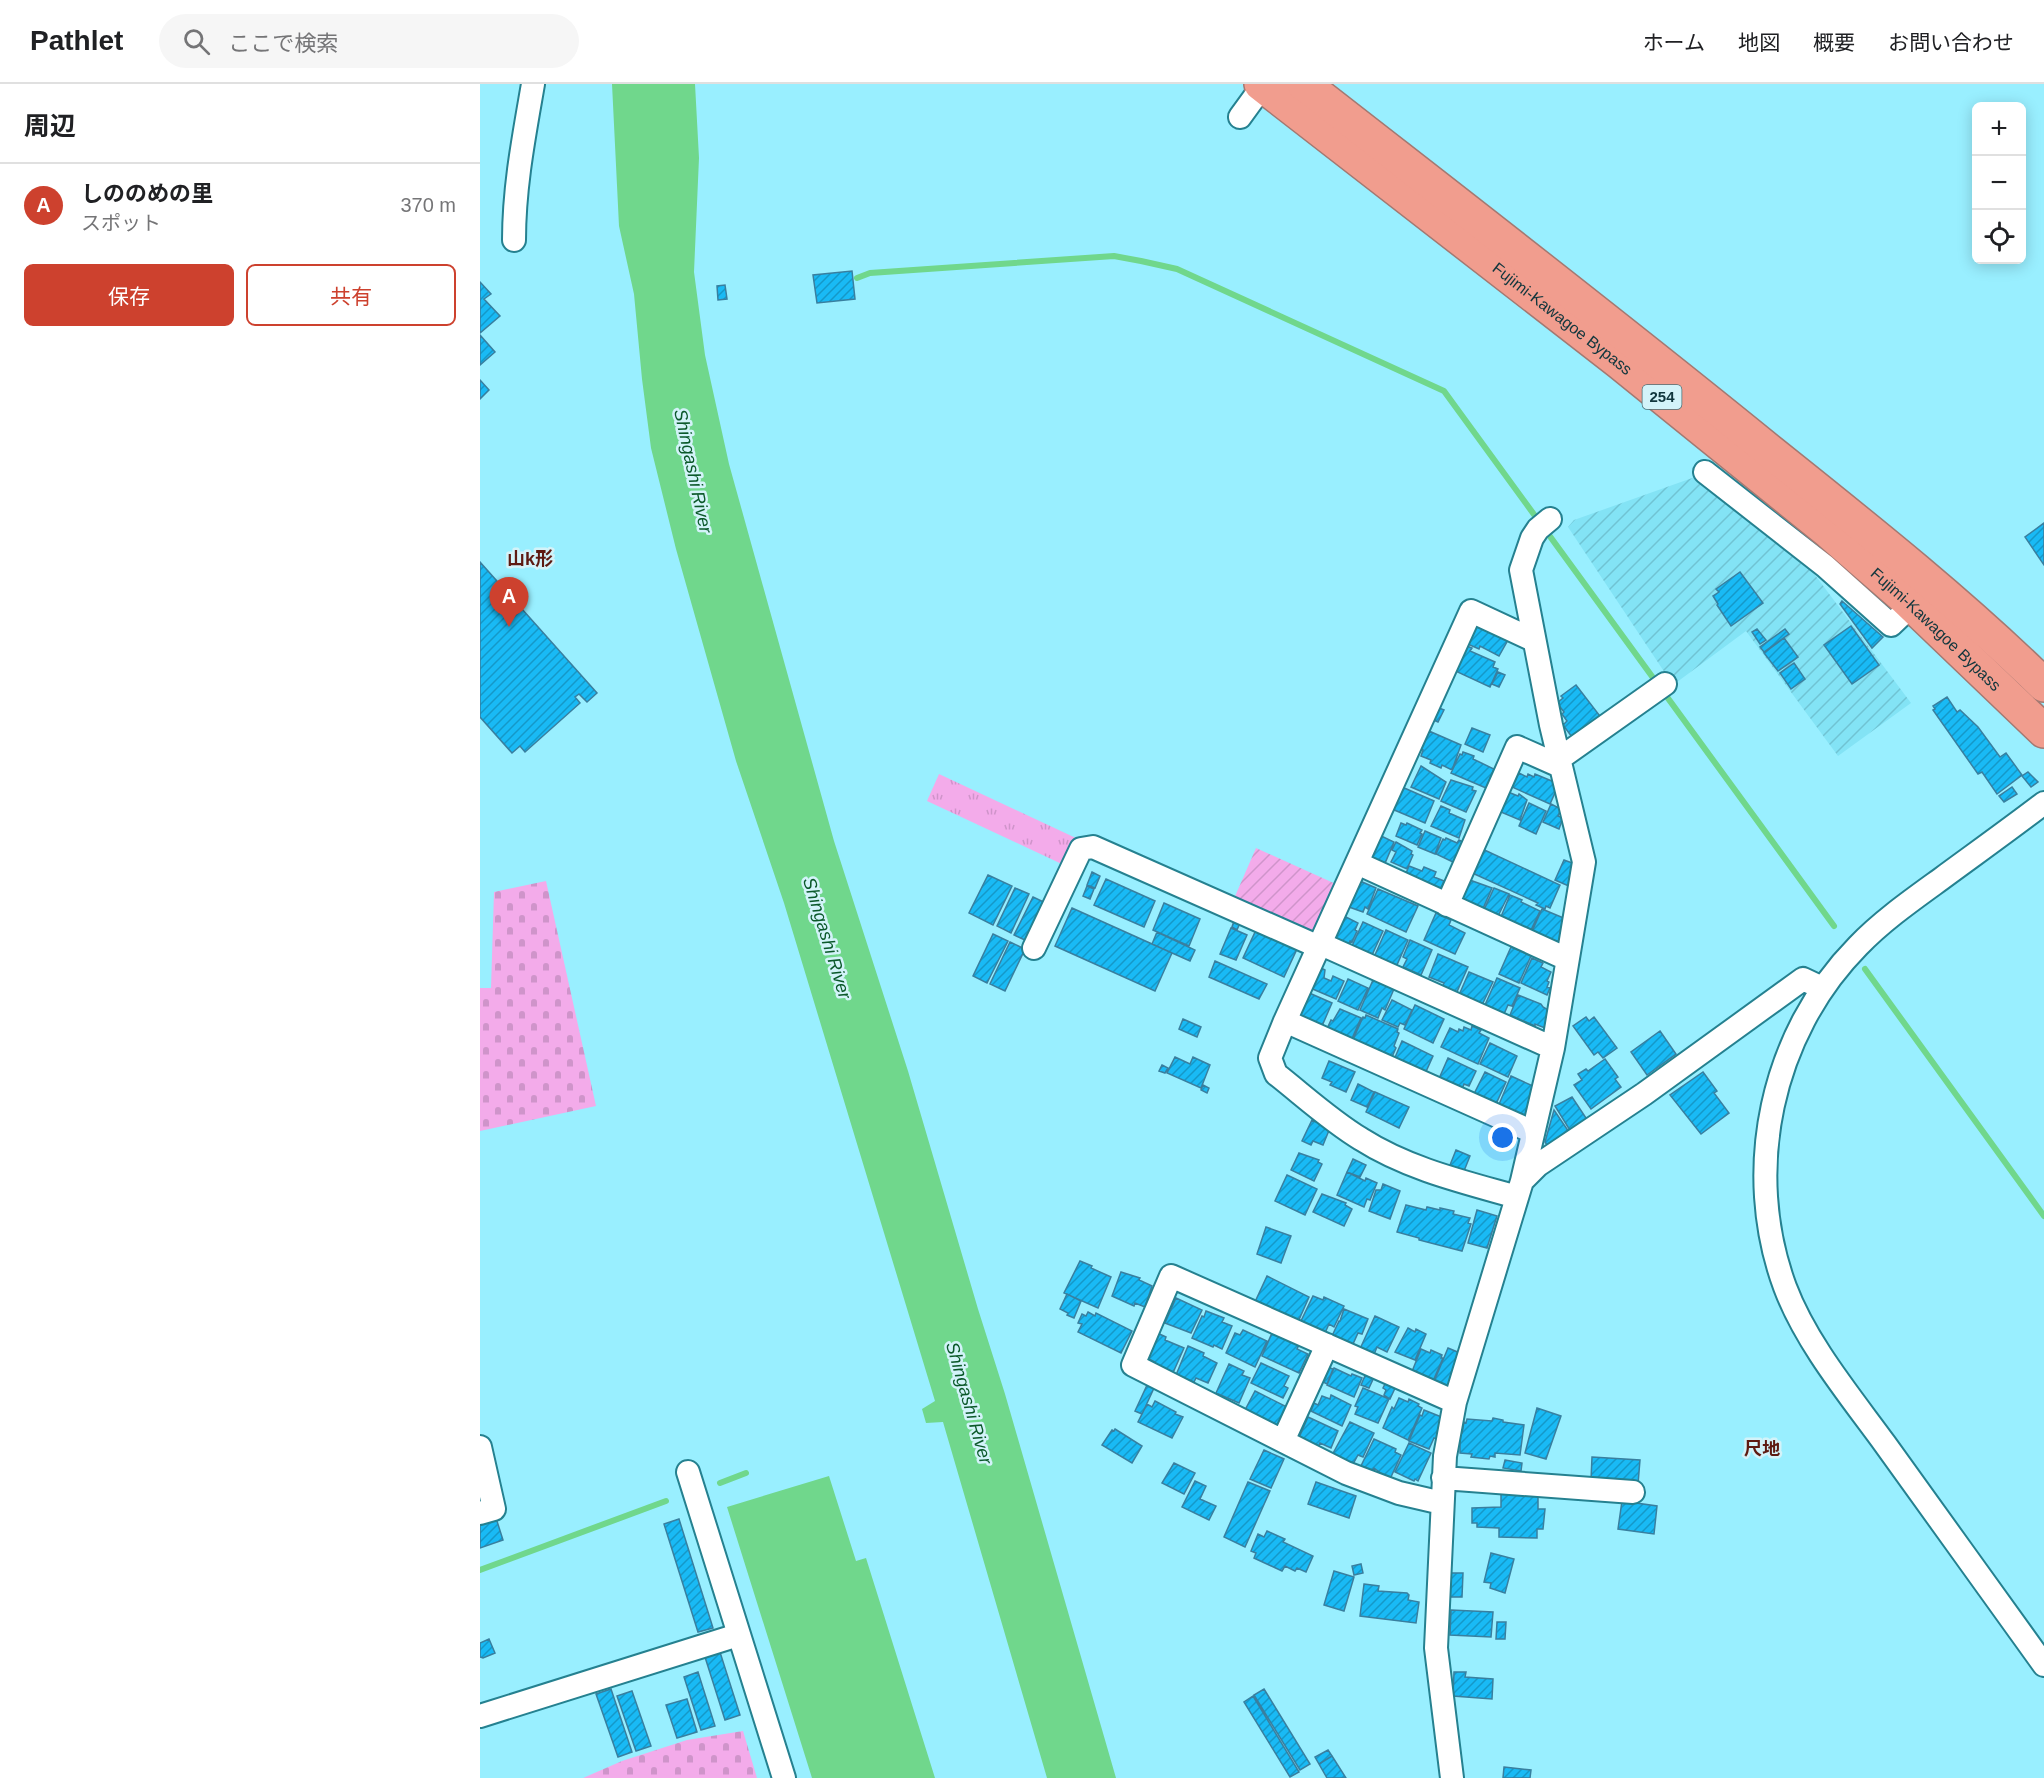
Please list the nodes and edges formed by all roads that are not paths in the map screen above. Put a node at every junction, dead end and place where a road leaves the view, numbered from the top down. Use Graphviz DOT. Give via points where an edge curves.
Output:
graph roads {
  1 [pos="533,84"];
  2 [pos="1263,84"];
  3 [pos="1304,84"];
  4 [pos="1240,117"];
  5 [pos="514,240"];
  6 [pos="1704,472"];
  7 [pos="1544,524"];
  8 [pos="1912,605"];
  9 [pos="1533,640"];
  10 [pos="2044,685"];
  11 [pos="1659,688"];
  12 [pos="2044,731"];
  13 [pos="1560,762"];
  14 [pos="2044,803"];
  15 [pos="1357,863"];
  16 [pos="1446,904"];
  17 [pos="1320,945"];
  18 [pos="1034,948"];
  19 [pos="1568,959"];
  20 [pos="1822,988"];
  21 [pos="1285,1021"];
  22 [pos="1553,1048"];
  23 [pos="1533,1132"];
  24 [pos="1519,1189"];
  25 [pos="1327,1345"];
  26 [pos="1455,1402"];
  27 [pos="1283,1441"];
  28 [pos="480,1447"];
  29 [pos="688,1472"];
  30 [pos="1443,1478"];
  31 [pos="1632,1492"];
  32 [pos="1442,1503"];
  33 [pos="480,1513"];
  34 [pos="738,1635"];
  35 [pos="2044,1665"];
  36 [pos="480,1716"];
  37 [pos="784,1778"];
  38 [pos="1452,1778"];
  1 -- 5 [label="street" via="516,185"];
  2 -- 4 [label="street"];
  2 -- 8 [label="highway, Fujimi-Kawagoe Bypass / 254" via="1629,370 1829,532"];
  3 -- 10 [label="highway, Fujimi-Kawagoe Bypass / 254" via="1869,531 1956,603"];
  6 -- 8 [label="street" via="1825,566 1891,625"];
  7 -- 9 [label="street" via="1527,549 1521,570"];
  8 -- 12 [label="highway, Fujimi-Kawagoe Bypass / 254"];
  9 -- 13 [label="street"];
  9 -- 15 [label="street" via="1471,611"];
  11 -- 13 [label="street"];
  13 -- 16 [label="street" via="1517,747"];
  13 -- 19 [label="street" via="1584,862"];
  14 -- 20 [label="street" via="1910,901 1858,945"];
  15 -- 16 [label="street"];
  15 -- 17 [label="street"];
  16 -- 19 [label="street"];
  17 -- 18 [label="street" via="1093,847 1081,849"];
  17 -- 21 [label="street"];
  17 -- 22 [label="street"];
  19 -- 22 [label="street"];
  20 -- 24 [label="street" via="1803,979 1538,1165"];
  20 -- 35 [label="street" via="1788,1052 1774,1093 1766,1144 1765,1193 1785,1288 1840,1383"];
  21 -- 23 [label="street"];
  21 -- 24 [label="street" via="1270,1058 1276,1074 1360,1139 1435,1174"];
  22 -- 23 [label="street"];
  23 -- 24 [label="street"];
  24 -- 26 [label="street"];
  25 -- 26 [label="street"];
  25 -- 27 [label="street"];
  25 -- 27 [label="street" via="1171,1275 1133,1365"];
  26 -- 30 [label="street"];
  27 -- 32 [label="street" via="1346,1473 1399,1493"];
  28 -- 33 [label="street" via="494,1509"];
  29 -- 34 [label="street"];
  30 -- 31 [label="street"];
  30 -- 32 [label="street"];
  32 -- 38 [label="street" via="1436,1648"];
  34 -- 36 [label="street"];
  34 -- 37 [label="street"];
}
